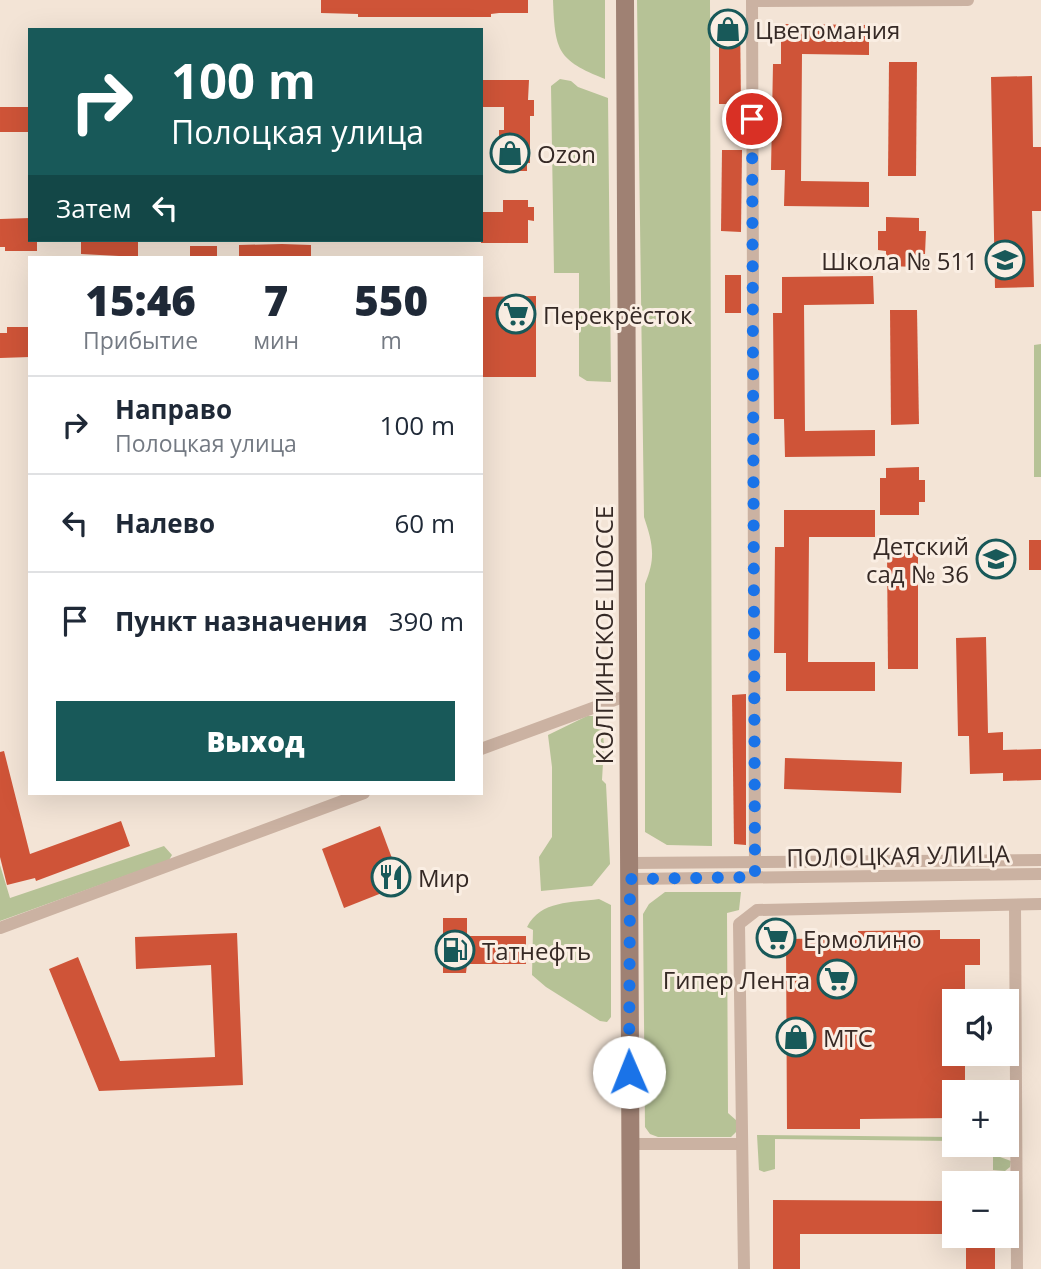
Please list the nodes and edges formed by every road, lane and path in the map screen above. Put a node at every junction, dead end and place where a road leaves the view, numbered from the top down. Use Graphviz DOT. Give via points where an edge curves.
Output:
graph roads {
  1 [pos="625,0"];
  2 [pos="968,0"];
  3 [pos="752,1"];
  4 [pos="628,695"];
  5 [pos="483,748"];
  6 [pos="359,795"];
  7 [pos="1041,860"];
  8 [pos="754,862"];
  9 [pos="630,871"];
  10 [pos="1041,874"];
  11 [pos="755,877"];
  12 [pos="1041,904"];
  13 [pos="1015,905"];
  14 [pos="0,928"];
  15 [pos="630,1144"];
  16 [pos="742,1144"];
  17 [pos="631,1269"];
  18 [pos="744,1269"];
  19 [pos="1017,1269"];
  1 -- 4 [label="main road, КОЛПИНСКОЕ ШОССЕ"];
  2 -- 3 [label="street"];
  3 -- 8 [label="street"];
  4 -- 5 [label="street"];
  4 -- 9 [label="main road, КОЛПИНСКОЕ ШОССЕ"];
  6 -- 14 [label="street"];
  7 -- 8 [label="street, ПОЛОЦКАЯ УЛИЦА"];
  8 -- 9 [label="street, ПОЛОЦКАЯ УЛИЦА"];
  8 -- 11 [label="street"];
  9 -- 11 [label="street, ПОЛОЦКАЯ УЛИЦА"];
  9 -- 15 [label="main road, КОЛПИНСКОЕ ШОССЕ"];
  10 -- 11 [label="street, ПОЛОЦКАЯ УЛИЦА"];
  12 -- 13 [label="street"];
  13 -- 16 [label="street" via="757,910 738,924"];
  13 -- 19 [label="street"];
  15 -- 16 [label="street"];
  15 -- 17 [label="main road, КОЛПИНСКОЕ ШОССЕ"];
  16 -- 18 [label="street"];
}
